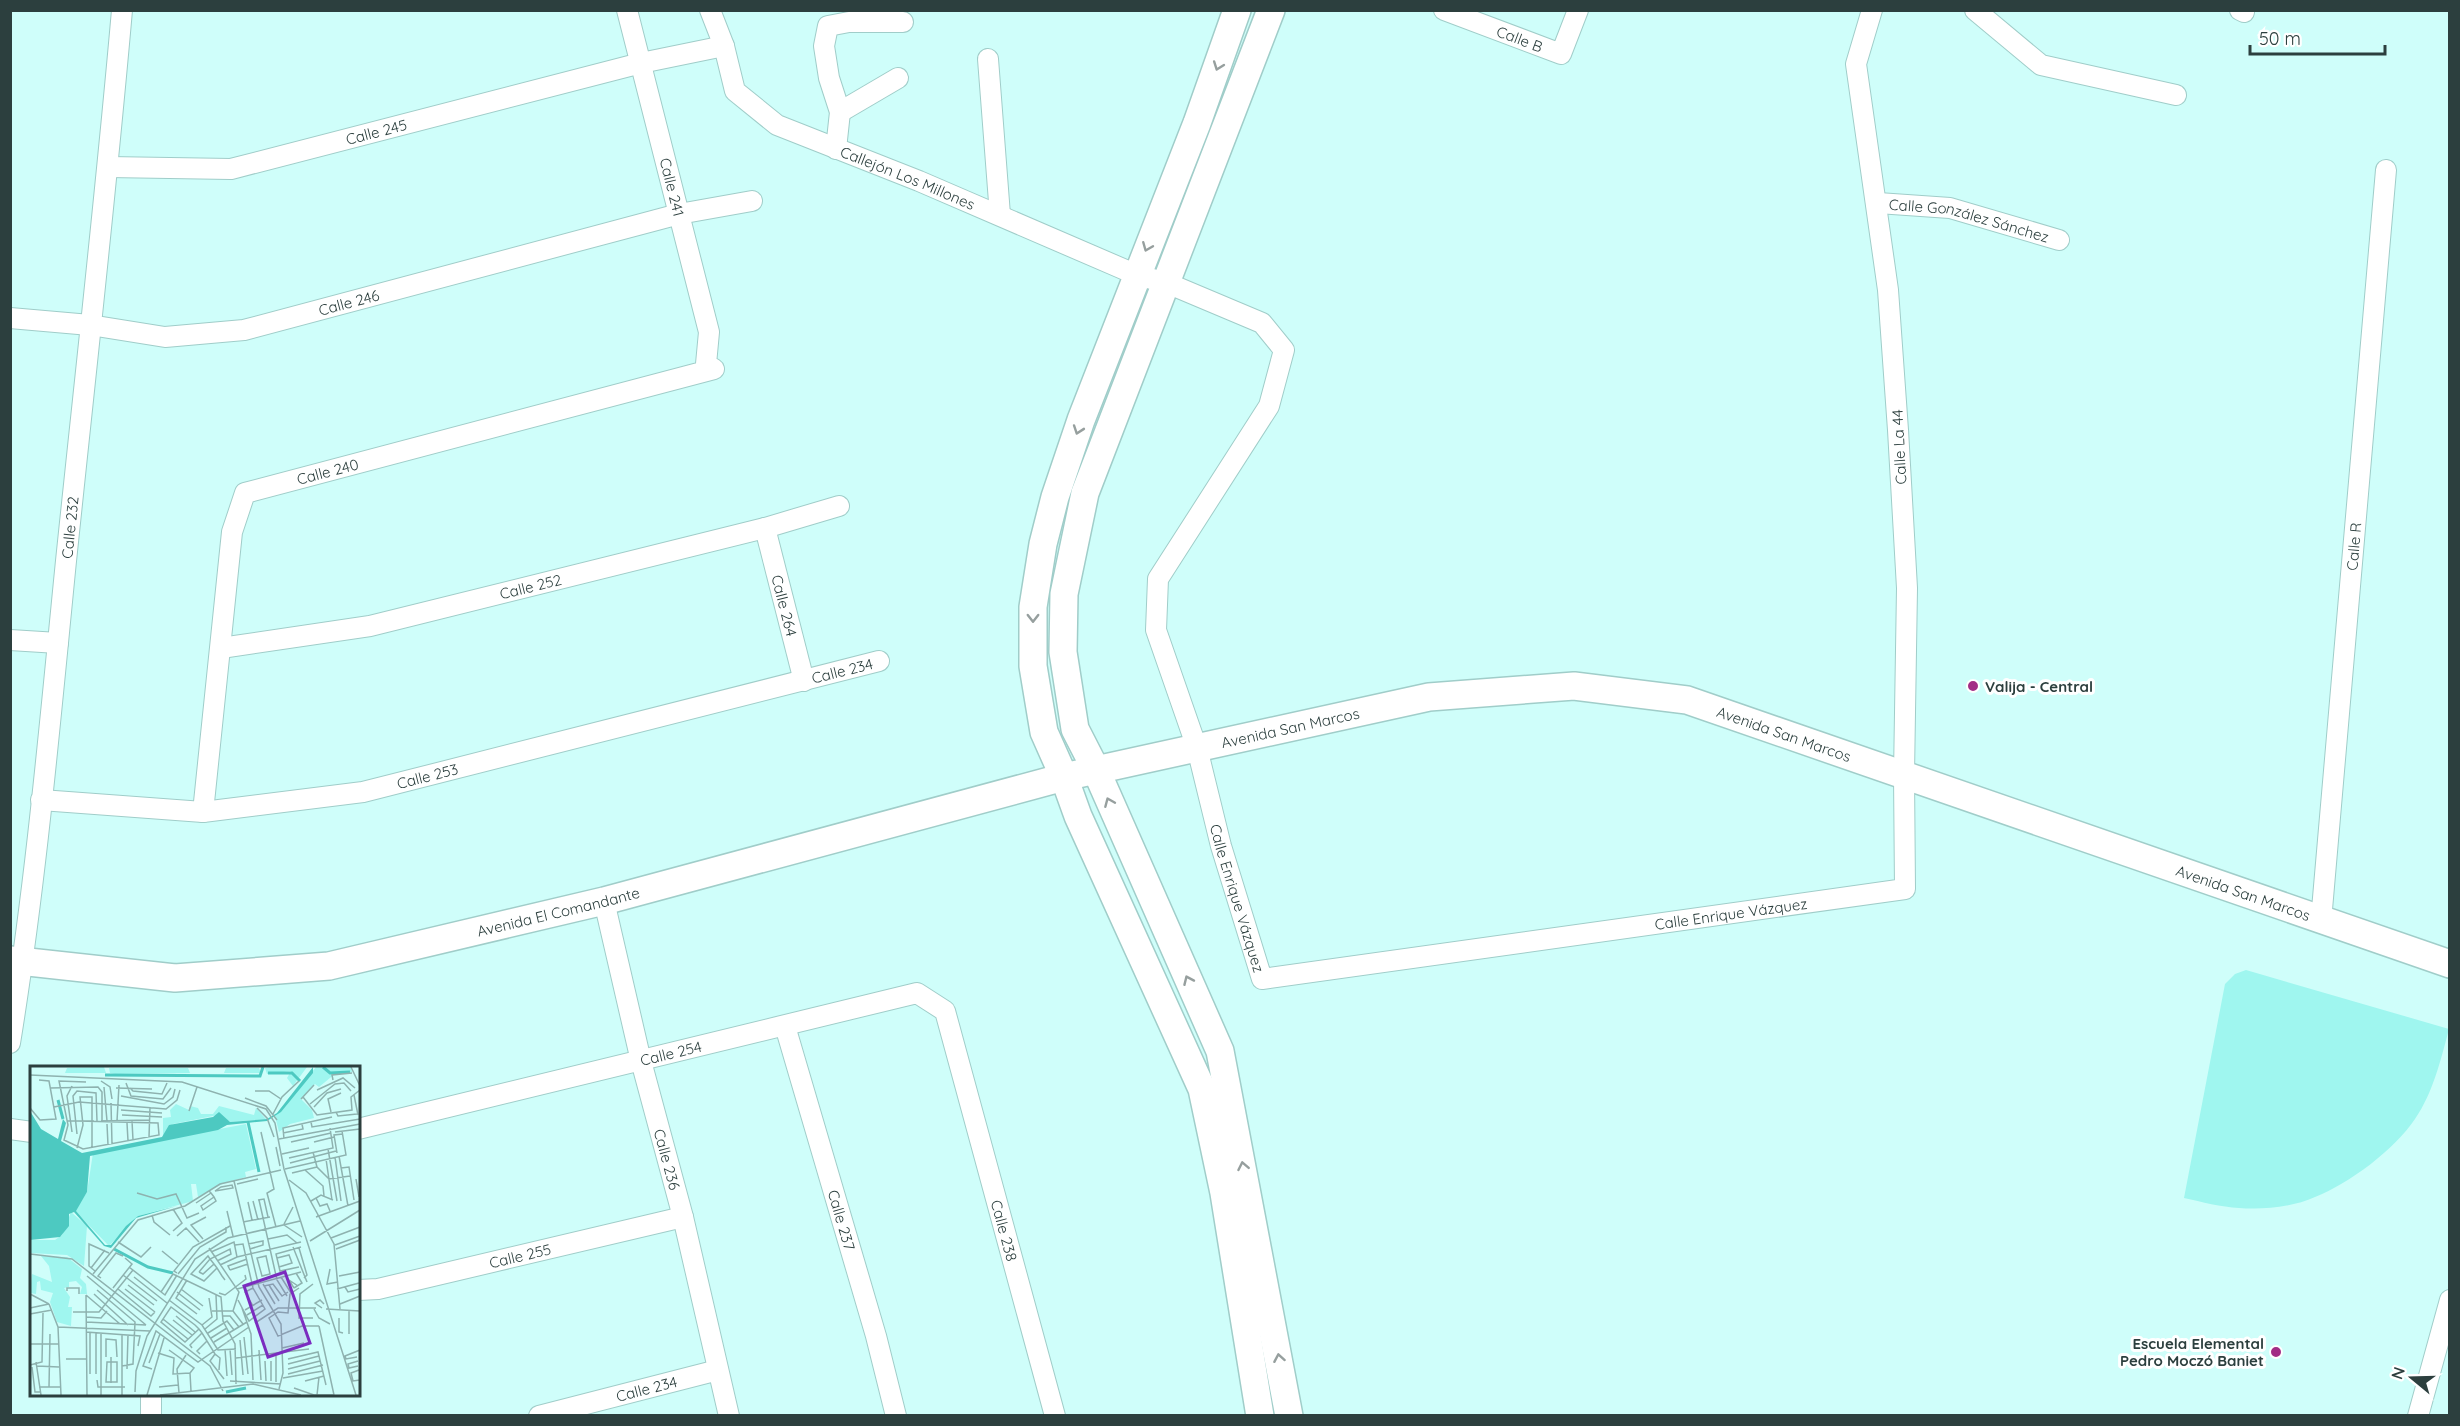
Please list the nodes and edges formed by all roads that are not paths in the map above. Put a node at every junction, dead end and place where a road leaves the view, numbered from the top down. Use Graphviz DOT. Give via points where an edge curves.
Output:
graph roads {
  1 [pos="122,10"];
  2 [pos="627,10"];
  3 [pos="710,10"];
  4 [pos="1237,10"];
  5 [pos="1271,10"];
  6 [pos="1444,10"];
  7 [pos="1578,10"];
  8 [pos="1872,10"];
  9 [pos="1976,10"];
  10 [pos="903,22"];
  11 [pos="724,46"];
  12 [pos="988,59"];
  13 [pos="641,63"];
  14 [pos="898,78"];
  15 [pos="2176,95"];
  16 [pos="840,112"];
  17 [pos="836,149"];
  18 [pos="108,167"];
  19 [pos="2386,170"];
  20 [pos="752,201"];
  21 [pos="1878,203"];
  22 [pos="679,214"];
  23 [pos="1000,215"];
  24 [pos="2059,240"];
  25 [pos="1137,275"];
  26 [pos="1167,283"];
  27 [pos="10,318"];
  28 [pos="90,325"];
  29 [pos="706,364"];
  30 [pos="839,506"];
  31 [pos="765,528"];
  32 [pos="10,640"];
  33 [pos="58,643"];
  34 [pos="221,648"];
  35 [pos="879,661"];
  36 [pos="804,681"];
  37 [pos="1197,748"];
  38 [pos="1096,770"];
  39 [pos="1904,775"];
  40 [pos="1065,777"];
  41 [pos="41,800"];
  42 [pos="203,812"];
  43 [pos="1905,889"];
  44 [pos="604,901"];
  45 [pos="2321,921"];
  46 [pos="17,961"];
  47 [pos="2450,964"];
  48 [pos="785,1026"];
  49 [pos="10,1043"];
  50 [pos="954,1046"];
  51 [pos="641,1061"];
  52 [pos="360,1129"];
  53 [pos="10,1130"];
  54 [pos="30,1132"];
  55 [pos="683,1217"];
  56 [pos="360,1290"];
  57 [pos="2450,1300"];
  58 [pos="718,1370"];
  59 [pos="151,1396"];
  60 [pos="563,1413"];
  61 [pos="151,1416"];
  62 [pos="539,1416"];
  63 [pos="729,1416"];
  64 [pos="896,1416"];
  65 [pos="1055,1416"];
  66 [pos="1260,1416"];
  67 [pos="1289,1416"];
  68 [pos="2418,1416"];
  1 -- 18 [label="street, Calle 232"];
  2 -- 13 [label="street, Calle 241"];
  3 -- 11 [label="street, Callejón Los Millones"];
  4 -- 25 [label="main road, one-way"];
  5 -- 26 [label="main road"];
  6 -- 7 [label="street, Calle B" via="1562,54"];
  8 -- 21 [label="street, Calle La 44" via="1856,64"];
  9 -- 15 [label="street" via="2041,65"];
  10 -- 16 [label="street" via="849,21 828,26 824,46"];
  11 -- 13 [label="street, Calle 245"];
  11 -- 17 [label="street, Callejón Los Millones" via="735,91 777,125"];
  12 -- 23 [label="street"];
  13 -- 18 [label="street, Calle 245" via="231,169"];
  13 -- 22 [label="street, Calle 241"];
  14 -- 16 [label="street"];
  16 -- 17 [label="street"];
  17 -- 23 [label="street, Callejón Los Millones"];
  18 -- 28 [label="street, Calle 232"];
  19 -- 45 [label="street, Calle R"];
  20 -- 22 [label="street, Calle 246"];
  21 -- 24 [label="street, Calle González Sánchez" via="1950,208"];
  21 -- 39 [label="street, Calle La 44" via="1892,327 1906,588"];
  22 -- 28 [label="street, Calle 246" via="244,330 165,337"];
  22 -- 29 [label="street, Calle 241" via="709,332"];
  23 -- 25 [label="street, Callejón Los Millones"];
  25 -- 26 [label="street, Callejón Los Millones"];
  25 -- 40 [label="main road, one-way" via="1055,497 1033,607 1033,666 1044,732"];
  26 -- 37 [label="street, Calle Enrique Vázquez" via="1262,323 1284,350 1269,406 1158,579 1156,630"];
  26 -- 38 [label="main road" via="1085,492 1064,594 1063,652 1075,729"];
  27 -- 28 [label="street, Calle 246"];
  28 -- 33 [label="street, Calle 232"];
  29 -- 34 [label="street, Calle 240" via="714,369 245,493 232,532"];
  30 -- 31 [label="street, Calle 252"];
  31 -- 34 [label="street, Calle 252" via="370,626"];
  31 -- 36 [label="street, Calle 264"];
  32 -- 33 [label="street"];
  33 -- 41 [label="street, Calle 232"];
  34 -- 42 [label="street, Calle 240"];
  35 -- 36 [label="street, Calle 234"];
  36 -- 42 [label="street, Calle 253" via="363,792"];
  37 -- 38 [label="main road, Avenida San Marcos"];
  37 -- 39 [label="main road, Avenida San Marcos" via="1429,697 1574,686 1687,700"];
  37 -- 43 [label="street, Calle Enrique Vázquez" via="1221,846 1262,979"];
  38 -- 40 [label="main road, Avenida El Comandante"];
  67 -- 38 [label="main road, one-way" via="1220,1051"];
  39 -- 43 [label="street, Calle La 44"];
  39 -- 45 [label="main road, Avenida San Marcos"];
  40 -- 44 [label="main road, Avenida El Comandante"];
  40 -- 66 [label="main road" via="1078,816 1202,1089 1224,1193"];
  41 -- 42 [label="street, Calle 253"];
  41 -- 46 [label="street, Calle 232"];
  44 -- 46 [label="main road, Avenida El Comandante" via="329,966 175,978"];
  44 -- 51 [label="street, Calle 236"];
  45 -- 47 [label="main road, Avenida San Marcos"];
  46 -- 49 [label="street, Calle 232"];
  48 -- 50 [label="street, Calle 254" via="917,993 945,1011"];
  48 -- 51 [label="street, Calle 254"];
  48 -- 64 [label="street, Calle 237"];
  50 -- 65 [label="street, Calle 238"];
  51 -- 52 [label="street, Calle 254"];
  51 -- 55 [label="street, Calle 236"];
  53 -- 54 [label="street"];
  55 -- 56 [label="street, Calle 255" via="378,1289"];
  55 -- 58 [label="street, Calle 236"];
  57 -- 68 [label="street"];
  58 -- 60 [label="street, Calle 234"];
  58 -- 63 [label="street, Calle 236"];
  59 -- 61 [label="street"];
  60 -- 62 [label="street, Calle 234"];
}
